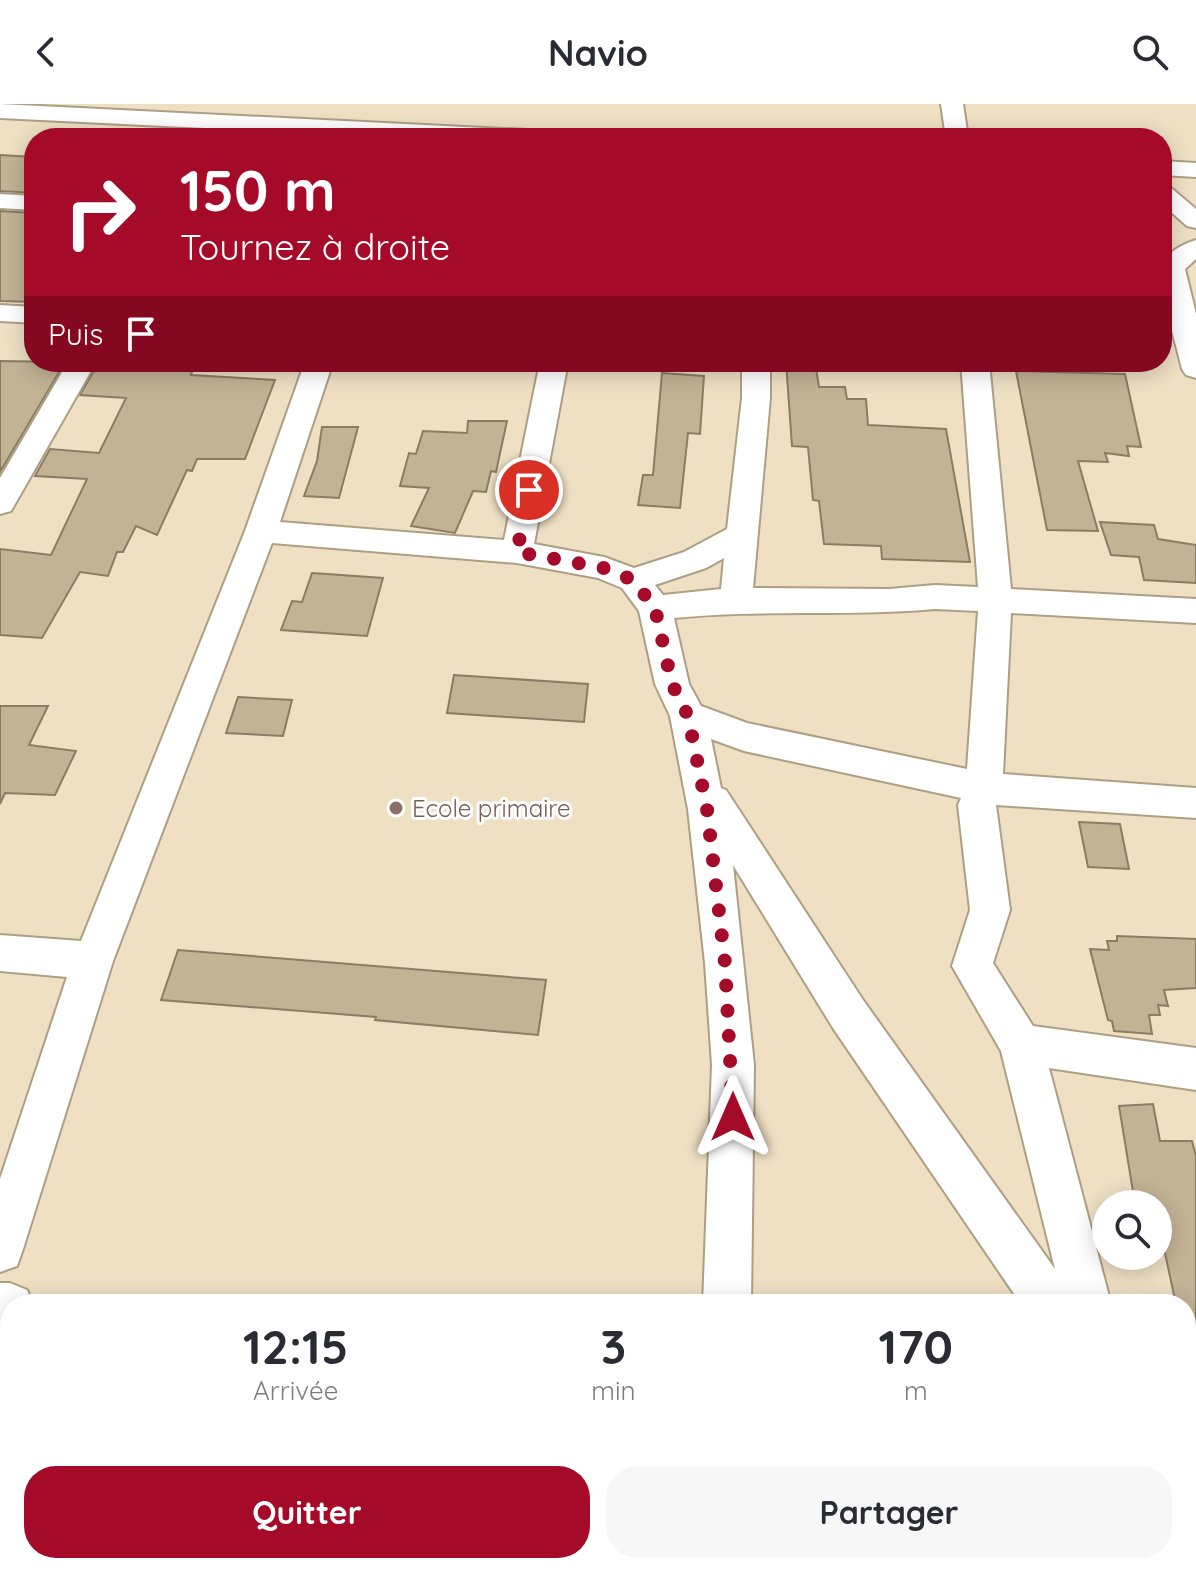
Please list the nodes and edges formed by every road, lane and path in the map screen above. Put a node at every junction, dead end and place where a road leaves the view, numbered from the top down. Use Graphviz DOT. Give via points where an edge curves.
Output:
graph roads {
  1 [pos="409,104"];
  2 [pos="952,104"];
  3 [pos="0,111"];
  4 [pos="192,128"];
  5 [pos="399,128"];
  6 [pos="956,128"];
  7 [pos="1172,169"];
  8 [pos="1196,170"];
  9 [pos="0,201"];
  10 [pos="1172,201"];
  11 [pos="24,202"];
  12 [pos="1196,221"];
  13 [pos="1196,248"];
  14 [pos="1177,269"];
  15 [pos="0,313"];
  16 [pos="24,314"];
  17 [pos="1196,369"];
  18 [pos="76,372"];
  19 [pos="316,372"];
  20 [pos="552,372"];
  21 [pos="755,372"];
  22 [pos="976,372"];
  23 [pos="0,504"];
  24 [pos="261,531"];
  25 [pos="743,534"];
  26 [pos="517,552"];
  27 [pos="644,594"];
  28 [pos="995,598"];
  29 [pos="736,600"];
  30 [pos="1196,611"];
  31 [pos="688,716"];
  32 [pos="700,777"];
  33 [pos="984,788"];
  34 [pos="1196,803"];
  35 [pos="0,953"];
  36 [pos="93,961"];
  37 [pos="1021,1044"];
  38 [pos="1196,1069"];
  39 [pos="0,1249"];
  40 [pos="727,1294"];
  41 [pos="1043,1294"];
  42 [pos="1084,1294"];
  1 -- 5 [label="street"];
  2 -- 6 [label="street"];
  3 -- 4 [label="street"];
  7 -- 8 [label="street"];
  9 -- 11 [label="street"];
  10 -- 12 [label="street"];
  13 -- 14 [label="street" via="1181,257"];
  14 -- 17 [label="street"];
  15 -- 16 [label="street"];
  18 -- 23 [label="street"];
  19 -- 24 [label="street"];
  20 -- 26 [label="street"];
  21 -- 25 [label="street"];
  22 -- 28 [label="street"];
  24 -- 26 [label="street"];
  24 -- 36 [label="street"];
  25 -- 27 [label="street"];
  25 -- 29 [label="street"];
  26 -- 27 [label="street" via="604,568"];
  27 -- 29 [label="street"];
  27 -- 31 [label="street" via="672,684"];
  28 -- 29 [label="street"];
  28 -- 30 [label="street"];
  28 -- 33 [label="street"];
  31 -- 32 [label="street"];
  31 -- 33 [label="street" via="744,737"];
  32 -- 40 [label="street" via="733,1065"];
  32 -- 41 [label="street" via="848,1014"];
  33 -- 34 [label="street"];
  33 -- 37 [label="street" via="977,805 990,910 972,966"];
  35 -- 36 [label="street"];
  36 -- 39 [label="street"];
  37 -- 38 [label="street"];
  37 -- 42 [label="street"];
}
